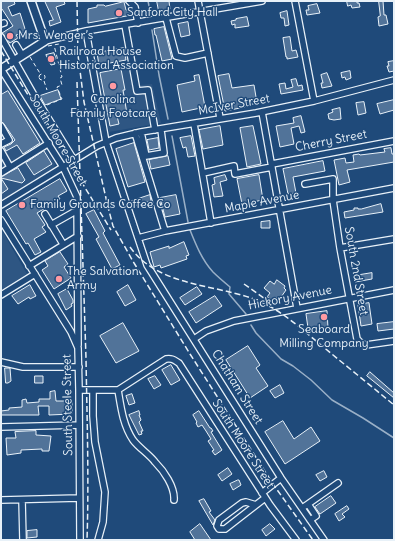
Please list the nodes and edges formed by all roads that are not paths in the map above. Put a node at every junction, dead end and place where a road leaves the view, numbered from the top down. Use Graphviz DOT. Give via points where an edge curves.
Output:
graph roads {
  1 [pos="31,1"];
  2 [pos="129,1"];
  3 [pos="198,1"];
  4 [pos="262,1"];
  5 [pos="295,1"];
  6 [pos="200,12"];
  7 [pos="166,18"];
  8 [pos="138,23"];
  9 [pos="125,25"];
  10 [pos="86,31"];
  11 [pos="1,37"];
  12 [pos="46,43"];
  13 [pos="16,45"];
  14 [pos="208,53"];
  15 [pos="26,56"];
  16 [pos="14,61"];
  17 [pos="1,69"];
  18 [pos="394,80"];
  19 [pos="314,101"];
  20 [pos="262,112"];
  21 [pos="220,118"];
  22 [pos="194,124"];
  23 [pos="1,126"];
  24 [pos="155,130"];
  25 [pos="161,130"];
  26 [pos="138,133"];
  27 [pos="394,141"];
  28 [pos="106,142"];
  29 [pos="49,143"];
  30 [pos="1,144"];
  31 [pos="1,151"];
  32 [pos="77,159"];
  33 [pos="272,166"];
  34 [pos="10,167"];
  35 [pos="63,167"];
  36 [pos="1,173"];
  37 [pos="203,173"];
  38 [pos="305,184"];
  39 [pos="394,188"];
  40 [pos="333,200"];
  41 [pos="1,205"];
  42 [pos="279,210"];
  43 [pos="77,212"];
  44 [pos="45,214"];
  45 [pos="1,220"];
  46 [pos="211,222"];
  47 [pos="51,225"];
  48 [pos="165,231"];
  49 [pos="78,236"];
  50 [pos="394,239"];
  51 [pos="139,240"];
  52 [pos="63,244"];
  53 [pos="340,248"];
  54 [pos="29,266"];
  55 [pos="35,274"];
  56 [pos="394,290"];
  57 [pos="1,295"];
  58 [pos="350,298"];
  59 [pos="297,308"];
  60 [pos="194,339"];
  61 [pos="394,341"];
  62 [pos="78,348"];
  63 [pos="1,362"];
  64 [pos="78,367"];
  65 [pos="79,390"];
  66 [pos="118,390"];
  67 [pos="93,391"];
  68 [pos="79,425"];
  69 [pos="1,427"];
  70 [pos="281,478"];
  71 [pos="338,483"];
  72 [pos="264,495"];
  73 [pos="79,498"];
  74 [pos="1,500"];
  75 [pos="22,500"];
  76 [pos="174,500"];
  77 [pos="308,504"];
  78 [pos="256,505"];
  79 [pos="302,508"];
  80 [pos="310,520"];
  81 [pos="23,540"];
  82 [pos="80,540"];
  83 [pos="98,540"];
  84 [pos="296,540"];
  85 [pos="324,540"];
  1 -- 12 [label="main road"];
  2 -- 8 [label="street" via="135,7"];
  3 -- 6 [label="street"];
  4 -- 6 [label="street"];
  5 -- 19 [label="street"];
  6 -- 7 [label="street"];
  6 -- 14 [label="street"];
  7 -- 8 [label="street"];
  7 -- 14 [label="street" via="176,56 185,58"];
  8 -- 9 [label="street"];
  9 -- 10 [label="street"];
  9 -- 24 [label="street" via="137,91 148,90"];
  10 -- 12 [label="street"];
  10 -- 28 [label="street, Chatham Street"];
  11 -- 16 [label="street"];
  12 -- 15 [label="main road"];
  13 -- 15 [label="street"];
  14 -- 21 [label="street"];
  15 -- 16 [label="main road"];
  16 -- 17 [label="main road"];
  16 -- 32 [label="street"];
  17 -- 29 [label="street, South Moore Street"];
  18 -- 19 [label="street, McIver Street"];
  19 -- 20 [label="street, McIver Street"];
  20 -- 21 [label="street, McIver Street"];
  20 -- 33 [label="street"];
  21 -- 22 [label="street, McIver Street"];
  22 -- 25 [label="street, McIver Street"];
  22 -- 37 [label="street"];
  23 -- 30 [label="street" via="10,140"];
  24 -- 25 [label="street, McIver Street"];
  24 -- 26 [label="street, McIver Street"];
  25 -- 26 [label="street" via="164,153 146,156"];
  26 -- 28 [label="street, McIver Street"];
  26 -- 48 [label="street"];
  27 -- 33 [label="street, Cherry Street"];
  28 -- 32 [label="street, McIver Street"];
  28 -- 51 [label="street, Chatham Street"];
  29 -- 34 [label="street"];
  29 -- 35 [label="street, South Moore Street"];
  31 -- 34 [label="street"];
  32 -- 35 [label="street, McIver Street"];
  33 -- 37 [label="street, Cherry Street" via="235,174 234,166"];
  33 -- 42 [label="street"];
  34 -- 36 [label="street"];
  35 -- 41 [label="street, McIver Street"];
  35 -- 43 [label="street, South Moore Street" via="77,197"];
  37 -- 46 [label="street"];
  38 -- 40 [label="street, South 2nd Street" via="333,179"];
  39 -- 40 [label="street, Maple Avenue"];
  40 -- 42 [label="street, Maple Avenue"];
  40 -- 53 [label="street, South 2nd Street"];
  42 -- 46 [label="street, Maple Avenue"];
  42 -- 59 [label="street"];
  43 -- 47 [label="street"];
  43 -- 49 [label="street, South Moore Street"];
  44 -- 47 [label="street"];
  45 -- 54 [label="street, South Steele Street"];
  46 -- 48 [label="street, Maple Avenue"];
  47 -- 52 [label="street"];
  48 -- 51 [label="street, Maple Avenue"];
  49 -- 52 [label="street"];
  49 -- 62 [label="street, South Moore Street"];
  50 -- 53 [label="street"];
  51 -- 60 [label="street, Chatham Street" via="153,276"];
  52 -- 54 [label="street"];
  53 -- 58 [label="street, South 2nd Street"];
  54 -- 55 [label="street, South Steele Street"];
  55 -- 57 [label="street"];
  55 -- 62 [label="street, South Steele Street"];
  56 -- 58 [label="street, Hickory Avenue"];
  58 -- 59 [label="street, Hickory Avenue"];
  58 -- 61 [label="street, South 2nd Street" via="356,336 362,344"];
  59 -- 60 [label="street, Hickory Avenue" via="234,321 206,331"];
  60 -- 70 [label="street, Chatham Street"];
  62 -- 64 [label="street, South Steele Street"];
  63 -- 64 [label="street" via="23,367"];
  64 -- 65 [label="street, South Steele Street"];
  65 -- 67 [label="street"];
  65 -- 68 [label="street, South Steele Street"];
  66 -- 67 [label="street"];
  66 -- 72 [label="street, South Moore Street" via="166,359 173,359 179,363"];
  66 -- 76 [label="street" via="124,421 129,432 134,441 159,467 175,493"];
  67 -- 83 [label="street" via="95,442 105,492 103,522"];
  68 -- 69 [label="street"];
  68 -- 73 [label="street, South Steele Street"];
  70 -- 72 [label="street"];
  70 -- 79 [label="street, Chatham Street"];
  71 -- 77 [label="street"];
  72 -- 78 [label="street"];
  72 -- 84 [label="street, South Moore Street"];
  73 -- 75 [label="street"];
  73 -- 82 [label="street, South Steele Street"];
  74 -- 75 [label="street"];
  75 -- 81 [label="street"];
  77 -- 79 [label="street"];
  77 -- 80 [label="street" via="316,516"];
  78 -- 78 [label="street" via="225,529 219,529 217,526 219,520 242,503"];
  79 -- 80 [label="street, Chatham Street"];
  80 -- 85 [label="street, Chatham Street"];
}
